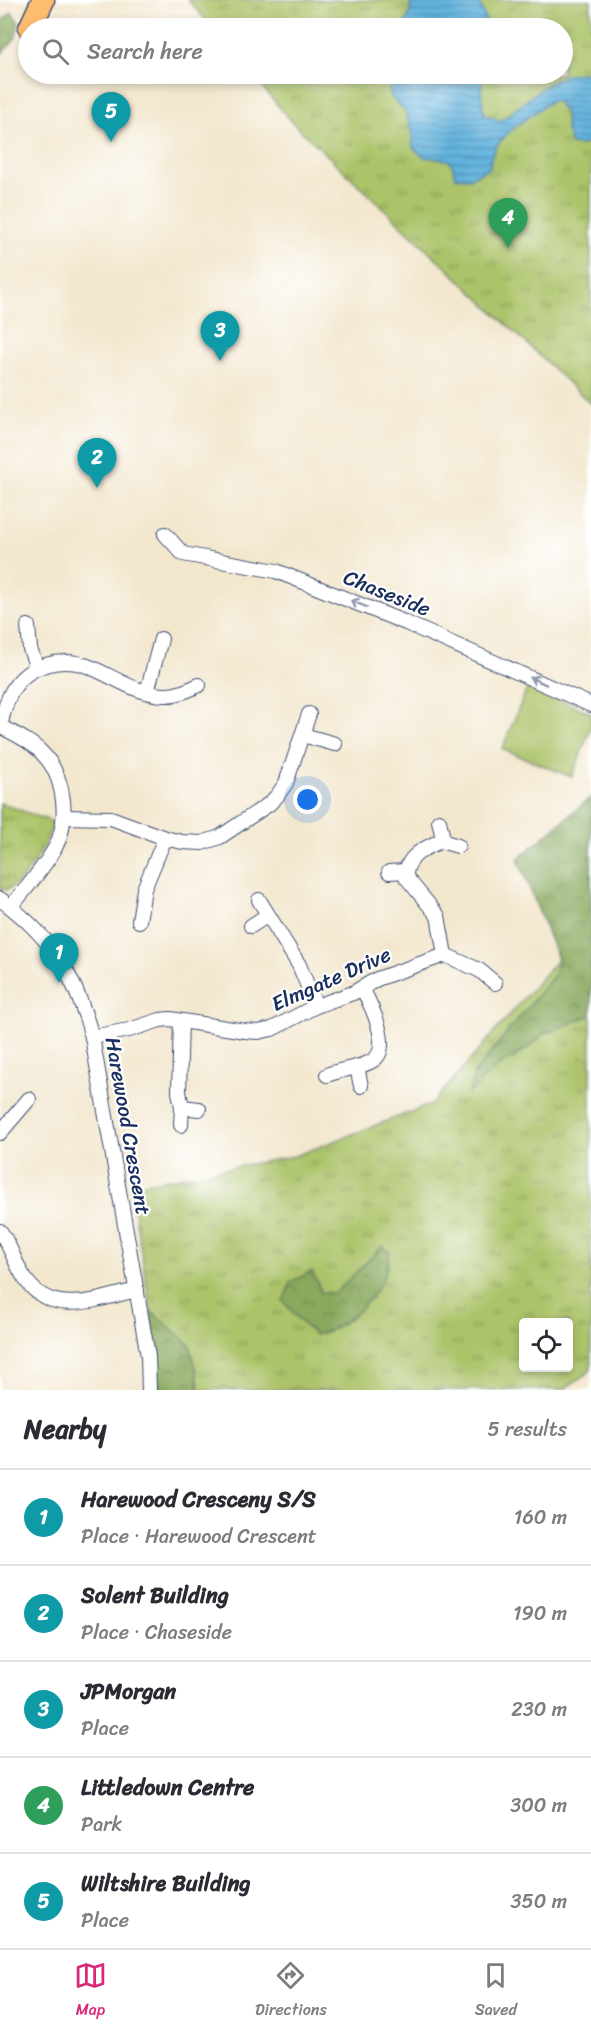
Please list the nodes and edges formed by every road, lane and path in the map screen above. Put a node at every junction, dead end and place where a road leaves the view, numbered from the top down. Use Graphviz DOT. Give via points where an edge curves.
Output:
graph roads {
  1 [pos="43,0"];
  2 [pos="35,18"];
  3 [pos="165,534"];
  4 [pos="28,626"];
  5 [pos="161,639"];
  6 [pos="37,668"];
  7 [pos="199,685"];
  8 [pos="147,692"];
  9 [pos="591,705"];
  10 [pos="309,714"];
  11 [pos="303,735"];
  12 [pos="335,744"];
  13 [pos="64,817"];
  14 [pos="439,821"];
  15 [pos="165,838"];
  16 [pos="441,841"];
  17 [pos="458,846"];
  18 [pos="406,871"];
  19 [pos="389,872"];
  20 [pos="259,900"];
  21 [pos="6,903"];
  22 [pos="268,915"];
  23 [pos="139,921"];
  24 [pos="251,926"];
  25 [pos="445,955"];
  26 [pos="495,983"];
  27 [pos="362,988"];
  28 [pos="316,1006"];
  29 [pos="181,1021"];
  30 [pos="92,1037"];
  31 [pos="357,1066"];
  32 [pos="327,1075"];
  33 [pos="361,1086"];
  34 [pos="29,1099"];
  35 [pos="182,1107"];
  36 [pos="199,1108"];
  37 [pos="181,1125"];
  38 [pos="0,1133"];
  39 [pos="0,1231"];
  40 [pos="137,1290"];
  41 [pos="149,1390"];
  1 -- 2 [label="highway"];
  9 -- 3 [label="street, Chaseside, one-way" via="406,623 276,571 183,554"];
  4 -- 6 [label="street" via="30,650"];
  5 -- 8 [label="street"];
  6 -- 8 [label="street" via="61,662 83,665"];
  6 -- 13 [label="street" via="13,688 0,726 45,755 59,784"];
  7 -- 8 [label="street" via="173,694"];
  10 -- 11 [label="street"];
  11 -- 12 [label="street"];
  11 -- 15 [label="street" via="286,783 269,804 211,840 193,843"];
  13 -- 15 [label="street" via="111,818"];
  13 -- 21 [label="street" via="55,847"];
  14 -- 16 [label="street"];
  15 -- 23 [label="street" via="144,889"];
  16 -- 17 [label="street"];
  16 -- 18 [label="street" via="413,857"];
  18 -- 19 [label="street"];
  18 -- 25 [label="street" via="406,877 438,916"];
  20 -- 22 [label="street"];
  21 -- 30 [label="street, Harewood Crescent" via="40,932 57,953 75,987"];
  22 -- 24 [label="street"];
  22 -- 28 [label="street" via="299,965"];
  25 -- 26 [label="street" via="479,970"];
  25 -- 27 [label="street, Elmgate Drive" via="395,971"];
  27 -- 28 [label="street, Elmgate Drive"];
  27 -- 31 [label="street" via="376,1017 381,1047 375,1060"];
  28 -- 29 [label="street, Elmgate Drive" via="258,1032"];
  29 -- 30 [label="street, Elmgate Drive" via="160,1020"];
  29 -- 35 [label="street"];
  30 -- 40 [label="street, Harewood Crescent"];
  31 -- 32 [label="street"];
  31 -- 33 [label="street"];
  34 -- 38 [label="street"];
  35 -- 36 [label="street"];
  35 -- 37 [label="street"];
  39 -- 40 [label="street" via="26,1281 53,1301 84,1303"];
  40 -- 41 [label="street, Harewood Crescent" via="148,1356"];
}
